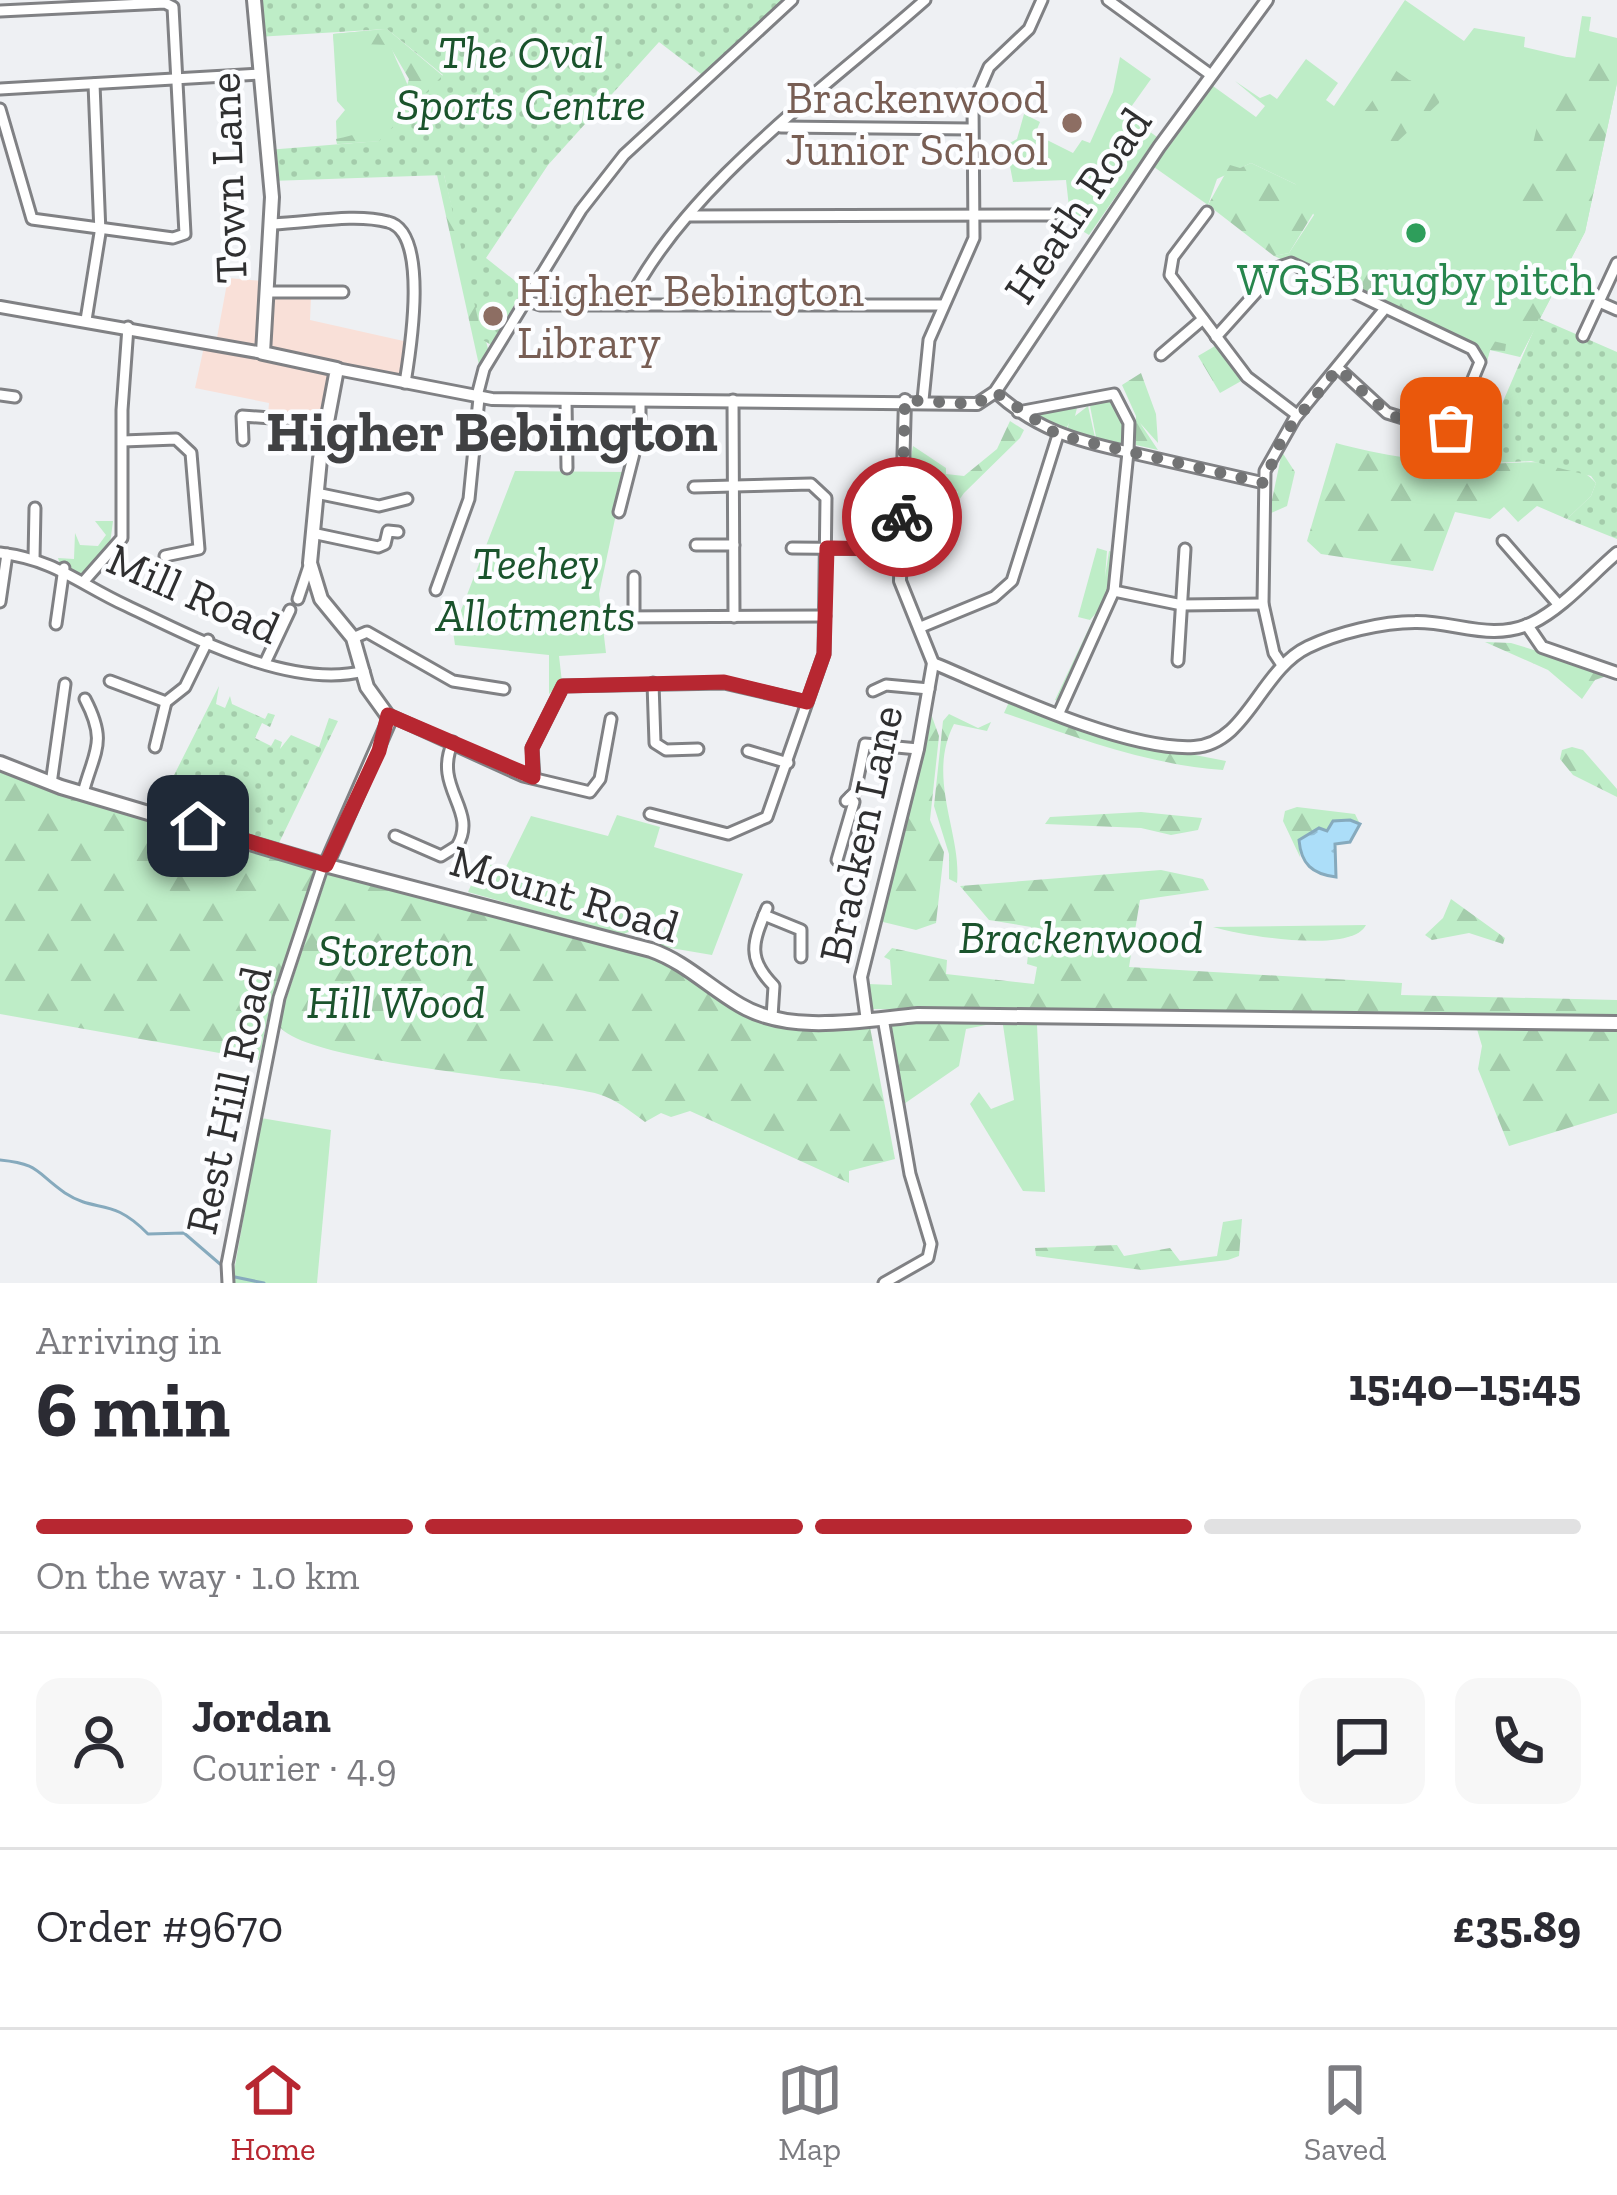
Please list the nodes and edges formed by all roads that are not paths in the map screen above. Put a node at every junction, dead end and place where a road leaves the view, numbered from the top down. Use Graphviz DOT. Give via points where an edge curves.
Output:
graph roads {
  1 [pos="254,0"];
  2 [pos="792,0"];
  3 [pos="925,0"];
  4 [pos="1042,0"];
  5 [pos="1108,0"];
  6 [pos="1139,0"];
  7 [pos="1267,0"];
  8 [pos="0,11"];
  9 [pos="1128,15"];
  10 [pos="261,74"];
  11 [pos="1210,76"];
  12 [pos="178,79"];
  13 [pos="94,84"];
  14 [pos="0,89"];
  15 [pos="0,109"];
  16 [pos="781,127"];
  17 [pos="970,129"];
  18 [pos="1207,212"];
  19 [pos="1052,215"];
  20 [pos="690,216"];
  21 [pos="974,216"];
  22 [pos="273,224"];
  23 [pos="100,229"];
  24 [pos="1617,263"];
  25 [pos="269,292"];
  26 [pos="344,292"];
  27 [pos="525,300"];
  28 [pos="1599,302"];
  29 [pos="627,305"];
  30 [pos="941,305"];
  31 [pos="0,307"];
  32 [pos="1617,310"];
  33 [pos="1383,311"];
  34 [pos="1203,319"];
  35 [pos="86,320"];
  36 [pos="128,327"];
  37 [pos="1583,336"];
  38 [pos="1216,337"];
  39 [pos="263,353"];
  40 [pos="1161,355"];
  41 [pos="1338,368"];
  42 [pos="337,369"];
  43 [pos="405,383"];
  44 [pos="995,392"];
  45 [pos="0,395"];
  46 [pos="478,396"];
  47 [pos="15,397"];
  48 [pos="566,400"];
  49 [pos="733,400"];
  50 [pos="905,400"];
  51 [pos="923,400"];
  52 [pos="640,401"];
  53 [pos="1018,412"];
  54 [pos="1297,415"];
  55 [pos="326,422"];
  56 [pos="1058,435"];
  57 [pos="243,440"];
  58 [pos="123,441"];
  59 [pos="1128,452"];
  60 [pos="567,468"];
  61 [pos="1264,483"];
  62 [pos="694,486"];
  63 [pos="733,486"];
  64 [pos="316,493"];
  65 [pos="407,499"];
  66 [pos="35,508"];
  67 [pos="619,512"];
  68 [pos="398,532"];
  69 [pos="312,533"];
  70 [pos="1502,541"];
  71 [pos="734,545"];
  72 [pos="696,546"];
  73 [pos="792,548"];
  74 [pos="827,548"];
  75 [pos="901,549"];
  76 [pos="1185,549"];
  77 [pos="3,553"];
  78 [pos="1617,553"];
  79 [pos="165,556"];
  80 [pos="34,559"];
  81 [pos="310,562"];
  82 [pos="64,568"];
  83 [pos="635,577"];
  84 [pos="86,580"];
  85 [pos="436,590"];
  86 [pos="1114,591"];
  87 [pos="298,599"];
  88 [pos="0,602"];
  89 [pos="1263,604"];
  90 [pos="1558,604"];
  91 [pos="1182,605"];
  92 [pos="290,610"];
  93 [pos="734,616"];
  94 [pos="826,616"];
  95 [pos="613,617"];
  96 [pos="634,617"];
  97 [pos="56,624"];
  98 [pos="1527,625"];
  99 [pos="921,627"];
  100 [pos="353,638"];
  101 [pos="208,640"];
  102 [pos="1178,661"];
  103 [pos="266,663"];
  104 [pos="933,663"];
  105 [pos="1282,664"];
  106 [pos="364,671"];
  107 [pos="1617,673"];
  108 [pos="110,682"];
  109 [pos="653,683"];
  110 [pos="65,684"];
  111 [pos="504,689"];
  112 [pos="928,689"];
  113 [pos="873,692"];
  114 [pos="86,699"];
  115 [pos="166,702"];
  116 [pos="807,702"];
  117 [pos="388,715"];
  118 [pos="1058,715"];
  119 [pos="616,725"];
  120 [pos="453,742"];
  121 [pos="155,747"];
  122 [pos="698,748"];
  123 [pos="918,748"];
  124 [pos="748,750"];
  125 [pos="0,763"];
  126 [pos="788,763"];
  127 [pos="533,777"];
  128 [pos="51,784"];
  129 [pos="83,793"];
  130 [pos="654,819"];
  131 [pos="395,837"];
  132 [pos="837,860"];
  133 [pos="326,863"];
  134 [pos="639,929"];
  135 [pos="634,944"];
  136 [pos="798,954"];
  137 [pos="772,1017"];
  138 [pos="883,1018"];
  139 [pos="867,1021"];
  140 [pos="1617,1023"];
  141 [pos="228,1283"];
  142 [pos="884,1283"];
  1 -- 10 [label="main road, Town Lane"];
  2 -- 27 [label="street" via="624,155"];
  3 -- 16 [label="street"];
  4 -- 17 [label="street" via="1029,29 982,81"];
  5 -- 9 [label="street"];
  6 -- 9 [label="street"];
  7 -- 11 [label="street, Heath Road"];
  8 -- 12 [label="street" via="169,4"];
  9 -- 11 [label="street"];
  10 -- 12 [label="street"];
  10 -- 22 [label="main road, Town Lane"];
  11 -- 44 [label="street, Heath Road"];
  12 -- 13 [label="street"];
  12 -- 23 [label="street" via="185,234"];
  13 -- 14 [label="street"];
  13 -- 23 [label="street"];
  15 -- 23 [label="street" via="28,215"];
  16 -- 17 [label="street"];
  16 -- 20 [label="street"];
  17 -- 21 [label="street"];
  18 -- 34 [label="street" via="1168,269"];
  19 -- 21 [label="street"];
  20 -- 21 [label="street"];
  20 -- 29 [label="street"];
  21 -- 30 [label="street" via="972,248"];
  22 -- 25 [label="main road, Town Lane"];
  22 -- 43 [label="street" via="398,226 417,300"];
  23 -- 35 [label="street"];
  24 -- 28 [label="street"];
  25 -- 26 [label="street"];
  25 -- 39 [label="main road, Town Lane"];
  27 -- 29 [label="street"];
  27 -- 46 [label="street" via="484,369"];
  28 -- 32 [label="street"];
  28 -- 37 [label="street"];
  29 -- 30 [label="street"];
  30 -- 51 [label="street"];
  31 -- 35 [label="street"];
  33 -- 38 [label="street" via="1284,264"];
  33 -- 41 [label="street"];
  33 -- 41 [label="street" via="1478,356 1454,425 1442,430 1387,413"];
  34 -- 38 [label="street"];
  34 -- 40 [label="street"];
  35 -- 36 [label="street"];
  36 -- 39 [label="street"];
  36 -- 58 [label="street"];
  38 -- 54 [label="street" via="1248,377"];
  39 -- 42 [label="main road"];
  41 -- 54 [label="street"];
  42 -- 43 [label="street"];
  42 -- 55 [label="main road"];
  43 -- 46 [label="street"];
  44 -- 51 [label="street" via="976,404"];
  44 -- 53 [label="street"];
  45 -- 47 [label="street"];
  46 -- 48 [label="street"];
  46 -- 85 [label="street" via="470,499"];
  48 -- 52 [label="street"];
  48 -- 60 [label="street"];
  49 -- 50 [label="street"];
  49 -- 52 [label="street"];
  49 -- 63 [label="street"];
  50 -- 51 [label="street"];
  50 -- 75 [label="street"];
  52 -- 67 [label="street"];
  53 -- 56 [label="street"];
  53 -- 59 [label="street" via="1114,394 1129,423"];
  54 -- 61 [label="street"];
  55 -- 57 [label="street" via="242,416"];
  55 -- 64 [label="main road"];
  56 -- 59 [label="street"];
  56 -- 99 [label="street" via="1012,581 994,597"];
  58 -- 79 [label="street" via="176,439 190,453 199,549"];
  58 -- 84 [label="street" via="122,538"];
  59 -- 61 [label="street"];
  59 -- 86 [label="street"];
  61 -- 89 [label="street"];
  62 -- 63 [label="street"];
  63 -- 71 [label="street"];
  63 -- 74 [label="street" via="821,490"];
  64 -- 65 [label="street" via="379,506"];
  64 -- 69 [label="main road"];
  66 -- 80 [label="street"];
  68 -- 69 [label="street" via="388,531 378,547"];
  69 -- 81 [label="main road"];
  70 -- 90 [label="street"];
  71 -- 72 [label="street"];
  71 -- 93 [label="street"];
  73 -- 74 [label="street"];
  74 -- 75 [label="street"];
  74 -- 94 [label="street"];
  75 -- 99 [label="street" via="900,581"];
  76 -- 91 [label="street"];
  77 -- 80 [label="street, Mill Road"];
  77 -- 88 [label="street"];
  78 -- 90 [label="street"];
  80 -- 82 [label="street, Mill Road"];
  81 -- 87 [label="street"];
  81 -- 100 [label="main road" via="321,598"];
  82 -- 84 [label="street, Mill Road"];
  82 -- 97 [label="street"];
  83 -- 96 [label="street"];
  84 -- 101 [label="street, Mill Road"];
  86 -- 91 [label="street"];
  86 -- 118 [label="street"];
  89 -- 91 [label="street"];
  89 -- 105 [label="street"];
  90 -- 98 [label="street"];
  91 -- 102 [label="street"];
  92 -- 103 [label="street"];
  93 -- 94 [label="street"];
  93 -- 96 [label="street"];
  94 -- 116 [label="street" via="824,654"];
  95 -- 96 [label="street"];
  98 -- 105 [label="street" via="1490,632 1400,623 1329,639"];
  98 -- 107 [label="street" via="1542,647"];
  99 -- 104 [label="street"];
  100 -- 106 [label="main road"];
  100 -- 111 [label="street" via="368,632 453,681"];
  101 -- 103 [label="street, Mill Road"];
  101 -- 115 [label="street" via="185,687"];
  103 -- 106 [label="street, Mill Road" via="314,677"];
  104 -- 112 [label="street, Bracken Lane"];
  104 -- 118 [label="street"];
  105 -- 118 [label="street" via="1238,724 1199,747"];
  106 -- 117 [label="main road"];
  108 -- 115 [label="street"];
  109 -- 116 [label="street" via="737,683"];
  109 -- 122 [label="street" via="655,743 681,755"];
  109 -- 127 [label="street" via="560,689 532,748"];
  110 -- 128 [label="street"];
  112 -- 113 [label="street"];
  112 -- 123 [label="street, Bracken Lane"];
  114 -- 129 [label="street" via="95,733"];
  115 -- 121 [label="street"];
  116 -- 126 [label="street"];
  117 -- 120 [label="street"];
  117 -- 133 [label="main road"];
  119 -- 127 [label="street" via="590,792"];
  120 -- 127 [label="street"];
  120 -- 131 [label="street" via="445,768 463,814 457,847 441,856"];
  123 -- 132 [label="street" via="866,744"];
  123 -- 139 [label="street, Bracken Lane" via="861,977"];
  124 -- 126 [label="street"];
  125 -- 128 [label="main road, Mount Road"];
  126 -- 130 [label="street" via="776,802 758,825 728,834"];
  128 -- 129 [label="main road, Mount Road"];
  129 -- 133 [label="main road, Mount Road"];
  133 -- 135 [label="main road, Mount Road"];
  133 -- 141 [label="street, Rest Hill Road" via="276,1012"];
  134 -- 135 [label="street"];
  135 -- 137 [label="main road, Mount Road" via="672,957 742,1007"];
  136 -- 137 [label="street" via="805,929 765,912 752,951 773,986"];
  137 -- 139 [label="main road, Mount Road"];
  138 -- 139 [label="main road, Mount Road"];
  138 -- 140 [label="main road, Mount Road"];
  138 -- 142 [label="street" via="931,1244 928,1258"];
}
